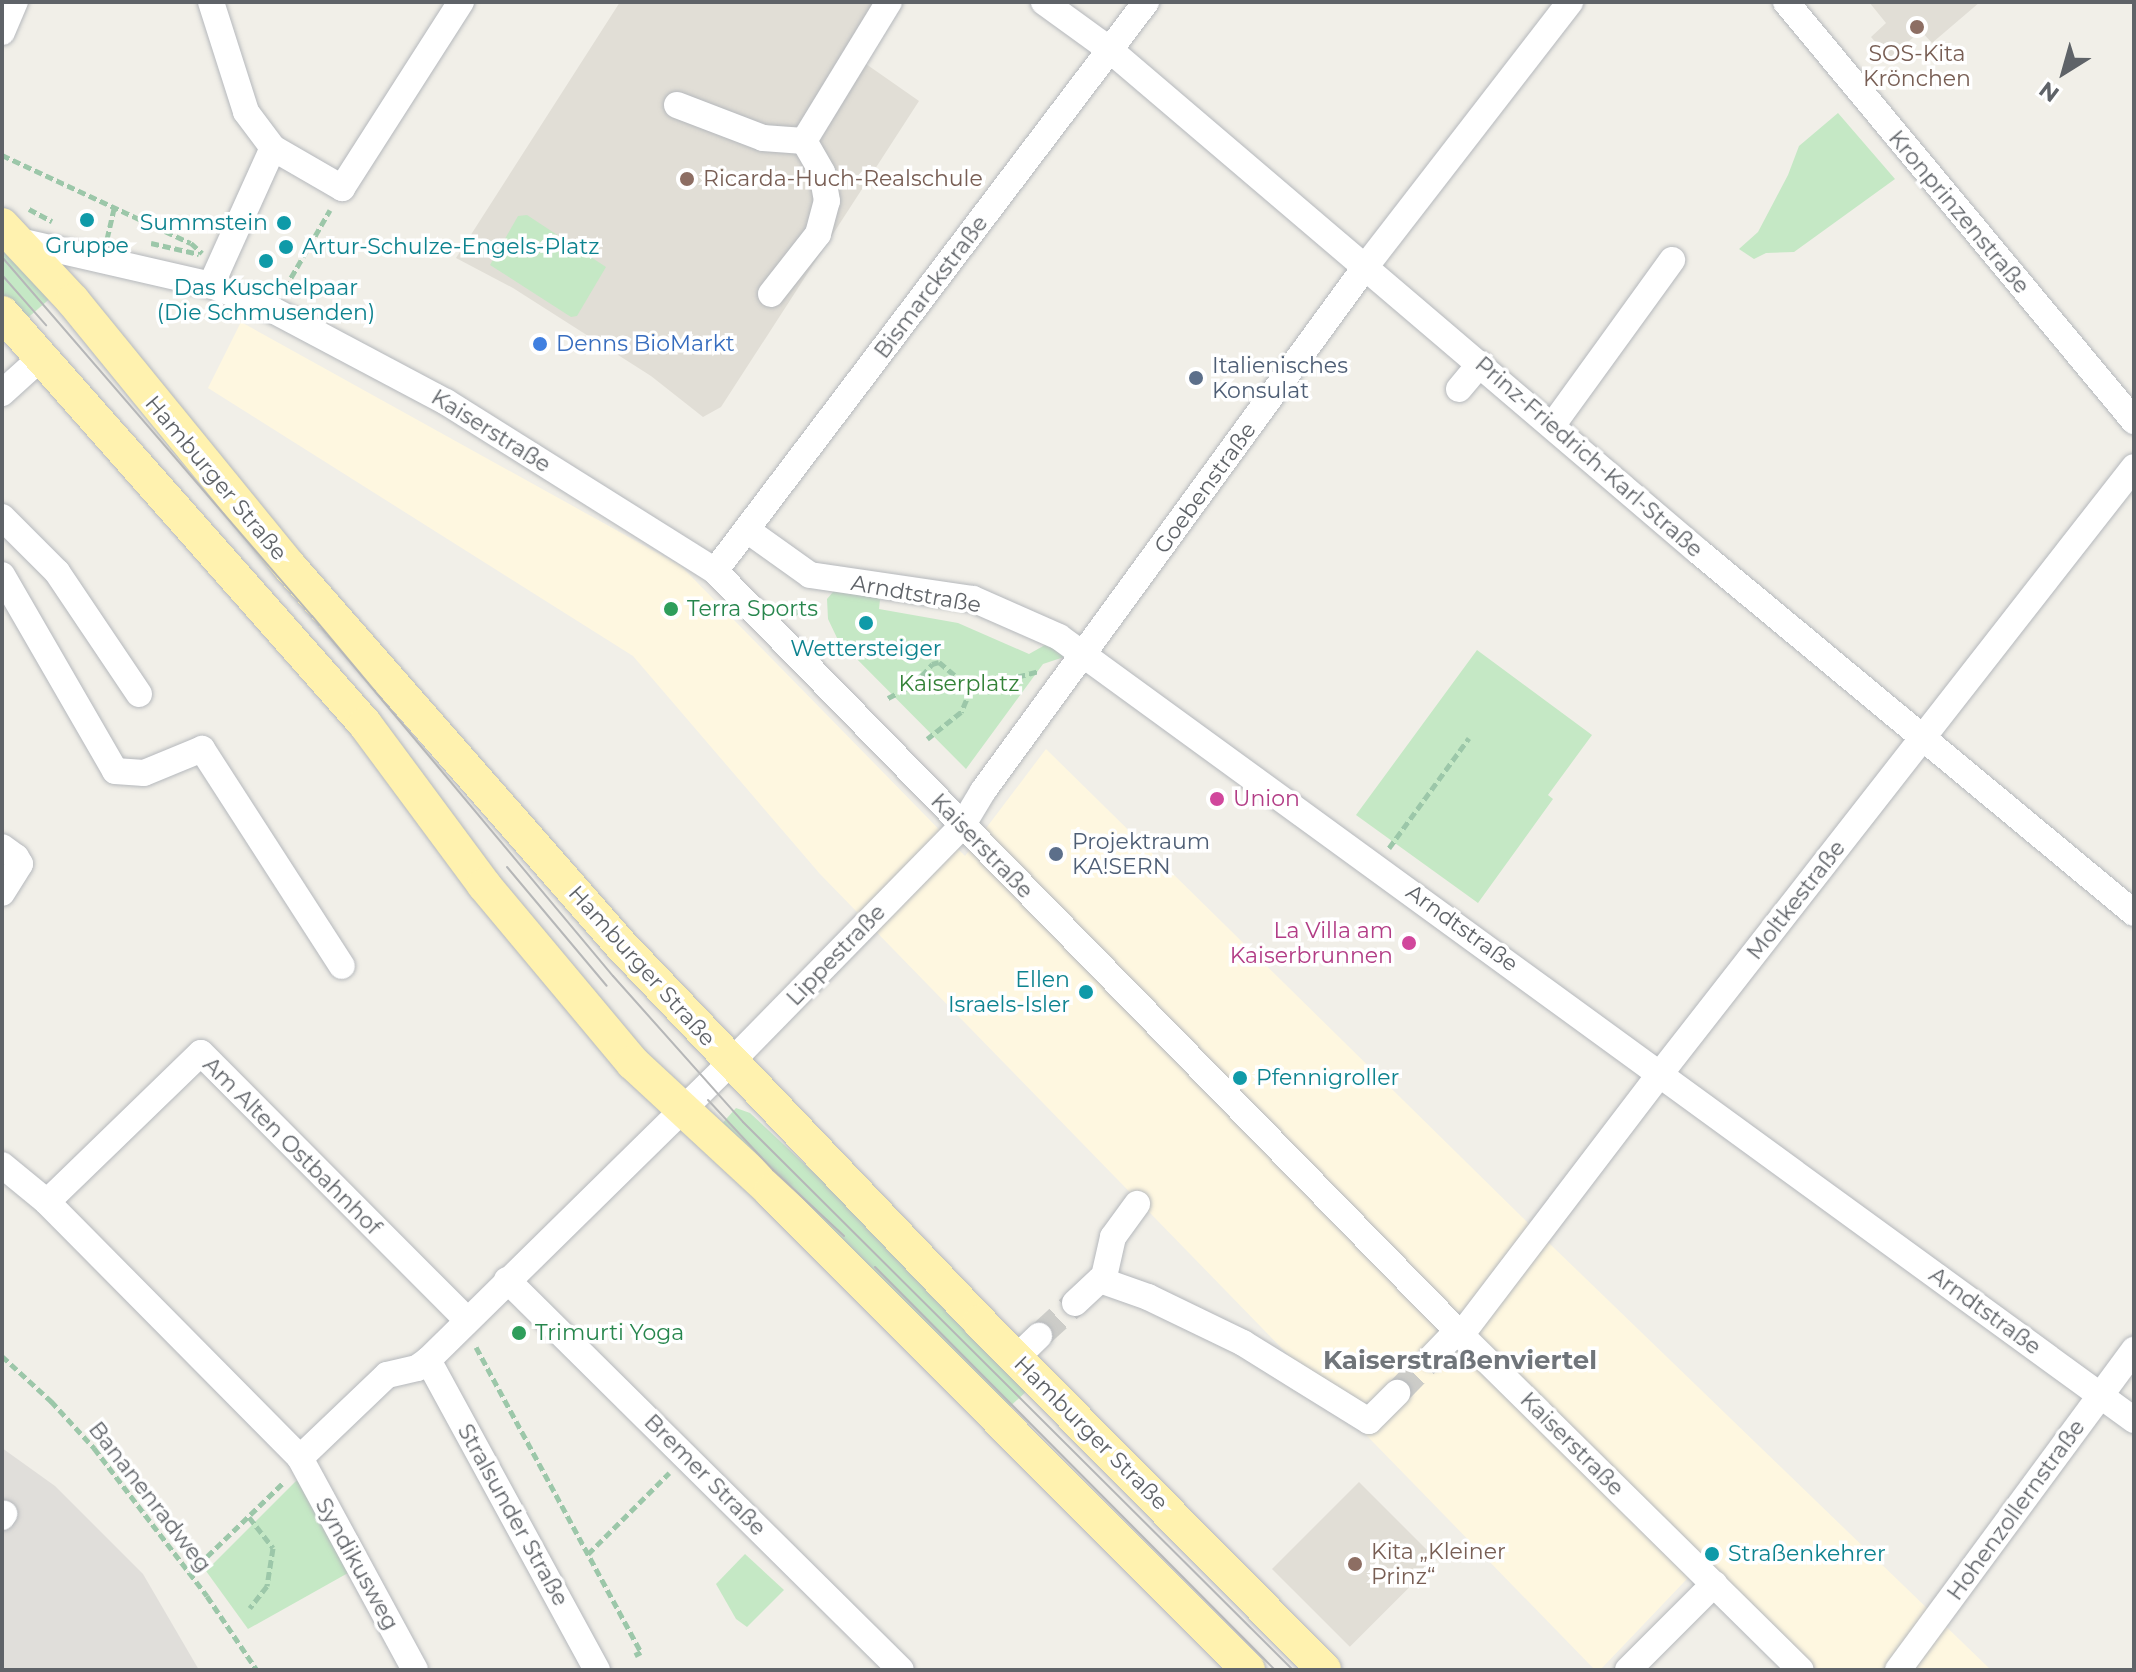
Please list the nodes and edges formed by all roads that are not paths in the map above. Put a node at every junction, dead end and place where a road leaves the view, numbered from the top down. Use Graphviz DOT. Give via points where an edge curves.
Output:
graph roads {
  1 [pos="15,2"];
  2 [pos="211,2"];
  3 [pos="461,2"];
  4 [pos="889,2"];
  5 [pos="1044,2"];
  6 [pos="1146,2"];
  7 [pos="1570,2"];
  8 [pos="1786,2"];
  9 [pos="2,32"];
  10 [pos="1110,50"];
  11 [pos="677,105"];
  12 [pos="804,141"];
  13 [pos="273,148"];
  14 [pos="10,233"];
  15 [pos="1672,260"];
  16 [pos="1366,266"];
  17 [pos="211,285"];
  18 [pos="771,294"];
  19 [pos="2,313"];
  20 [pos="43,356"];
  21 [pos="1480,364"];
  22 [pos="1459,389"];
  23 [pos="2,393"];
  24 [pos="2134,421"];
  25 [pos="1552,426"];
  26 [pos="2134,467"];
  27 [pos="2,517"];
  28 [pos="747,530"];
  29 [pos="715,571"];
  30 [pos="2,575"];
  31 [pos="1084,655"];
  32 [pos="139,694"];
  33 [pos="1924,738"];
  34 [pos="962,826"];
  35 [pos="2,847"];
  36 [pos="2,893"];
  37 [pos="2134,913"];
  38 [pos="342,966"];
  39 [pos="720,1073"];
  40 [pos="1660,1074"];
  41 [pos="682,1110"];
  42 [pos="2,1165"];
  43 [pos="47,1202"];
  44 [pos="1137,1204"];
  45 [pos="507,1280"];
  46 [pos="1103,1281"];
  47 [pos="1075,1303"];
  48 [pos="470,1331"];
  49 [pos="1459,1333"];
  50 [pos="2134,1350"];
  51 [pos="1432,1357"];
  52 [pos="428,1360"];
  53 [pos="1397,1393"];
  54 [pos="2101,1395"];
  55 [pos="2134,1420"];
  56 [pos="297,1466"];
  57 [pos="1714,1584"];
  58 [pos="415,1670"];
  59 [pos="597,1670"];
  60 [pos="901,1670"];
  61 [pos="1248,1670"];
  62 [pos="1324,1670"];
  63 [pos="1628,1670"];
  64 [pos="1801,1670"];
  65 [pos="1898,1670"];
  1 -- 9 [label="street"];
  2 -- 13 [label="street" via="246,112"];
  3 -- 13 [label="street" via="342,188"];
  4 -- 12 [label="street"];
  5 -- 10 [label="street, Prinz-Friedrich-Karl-Straße"];
  6 -- 10 [label="street, Bismarckstraße"];
  7 -- 16 [label="street, Goebenstraße"];
  8 -- 24 [label="street, Kronprinzenstraße"];
  10 -- 16 [label="street, Prinz-Friedrich-Karl-Straße"];
  10 -- 28 [label="street, Bismarckstraße"];
  11 -- 12 [label="street" via="763,138"];
  12 -- 18 [label="street" via="822,172 827,201 818,234"];
  13 -- 17 [label="street"];
  14 -- 17 [label="street, Kaiserstraße"];
  14 -- 39 [label="main road, Hamburger Straße" via="73,301 290,567 620,944"];
  15 -- 25 [label="street"];
  16 -- 21 [label="street, Prinz-Friedrich-Karl-Straße"];
  16 -- 31 [label="street, Goebenstraße"];
  17 -- 29 [label="street, Kaiserstraße" via="273,310 446,402"];
  19 -- 20 [label="main road"];
  20 -- 23 [label="street"];
  20 -- 41 [label="main road" via="365,724 484,885 583,1006"];
  21 -- 22 [label="street"];
  21 -- 25 [label="street, Prinz-Friedrich-Karl-Straße"];
  25 -- 33 [label="street, Prinz-Friedrich-Karl-Straße"];
  26 -- 33 [label="street, Moltkestraße"];
  27 -- 32 [label="street" via="57,572"];
  28 -- 29 [label="street, Bismarckstraße"];
  28 -- 31 [label="street, Arndtstraße" via="810,575 973,599 1059,637"];
  29 -- 34 [label="street, Kaiserstraße"];
  30 -- 38 [label="street" via="115,771 144,773 202,749"];
  31 -- 34 [label="street, Goebenstraße"];
  31 -- 40 [label="street, Arndtstraße"];
  33 -- 37 [label="street, Prinz-Friedrich-Karl-Straße"];
  33 -- 40 [label="street, Moltkestraße"];
  34 -- 39 [label="street, Lippestraße"];
  34 -- 49 [label="street, Kaiserstraße"];
  35 -- 36 [label="street" via="20,864"];
  39 -- 41 [label="street"];
  39 -- 62 [label="main road, Hamburger Straße" via="1027,1347"];
  40 -- 49 [label="street, Moltkestraße"];
  40 -- 54 [label="street, Arndtstraße"];
  41 -- 45 [label="street"];
  41 -- 61 [label="main road" via="771,1191"];
  42 -- 43 [label="street"];
  43 -- 48 [label="street, Am Alten Ostbahnhof" via="201,1053"];
  43 -- 56 [label="street"];
  44 -- 46 [label="street" via="1113,1237"];
  45 -- 48 [label="street"];
  45 -- 60 [label="street, Bremer Straße"];
  46 -- 47 [label="street"];
  46 -- 53 [label="street" via="1202,1321 1369,1421"];
  48 -- 52 [label="street"];
  49 -- 51 [label="street, Moltkestraße"];
  49 -- 57 [label="street, Kaiserstraße"];
  50 -- 54 [label="street, Hohenzollernstraße"];
  52 -- 56 [label="street" via="387,1375"];
  52 -- 59 [label="street, Stralsunder Straße"];
  54 -- 55 [label="street, Arndtstraße"];
  54 -- 65 [label="street, Hohenzollernstraße"];
  56 -- 58 [label="street, Syndikusweg"];
  57 -- 63 [label="street"];
  57 -- 64 [label="street, Kaiserstraße"];
}
